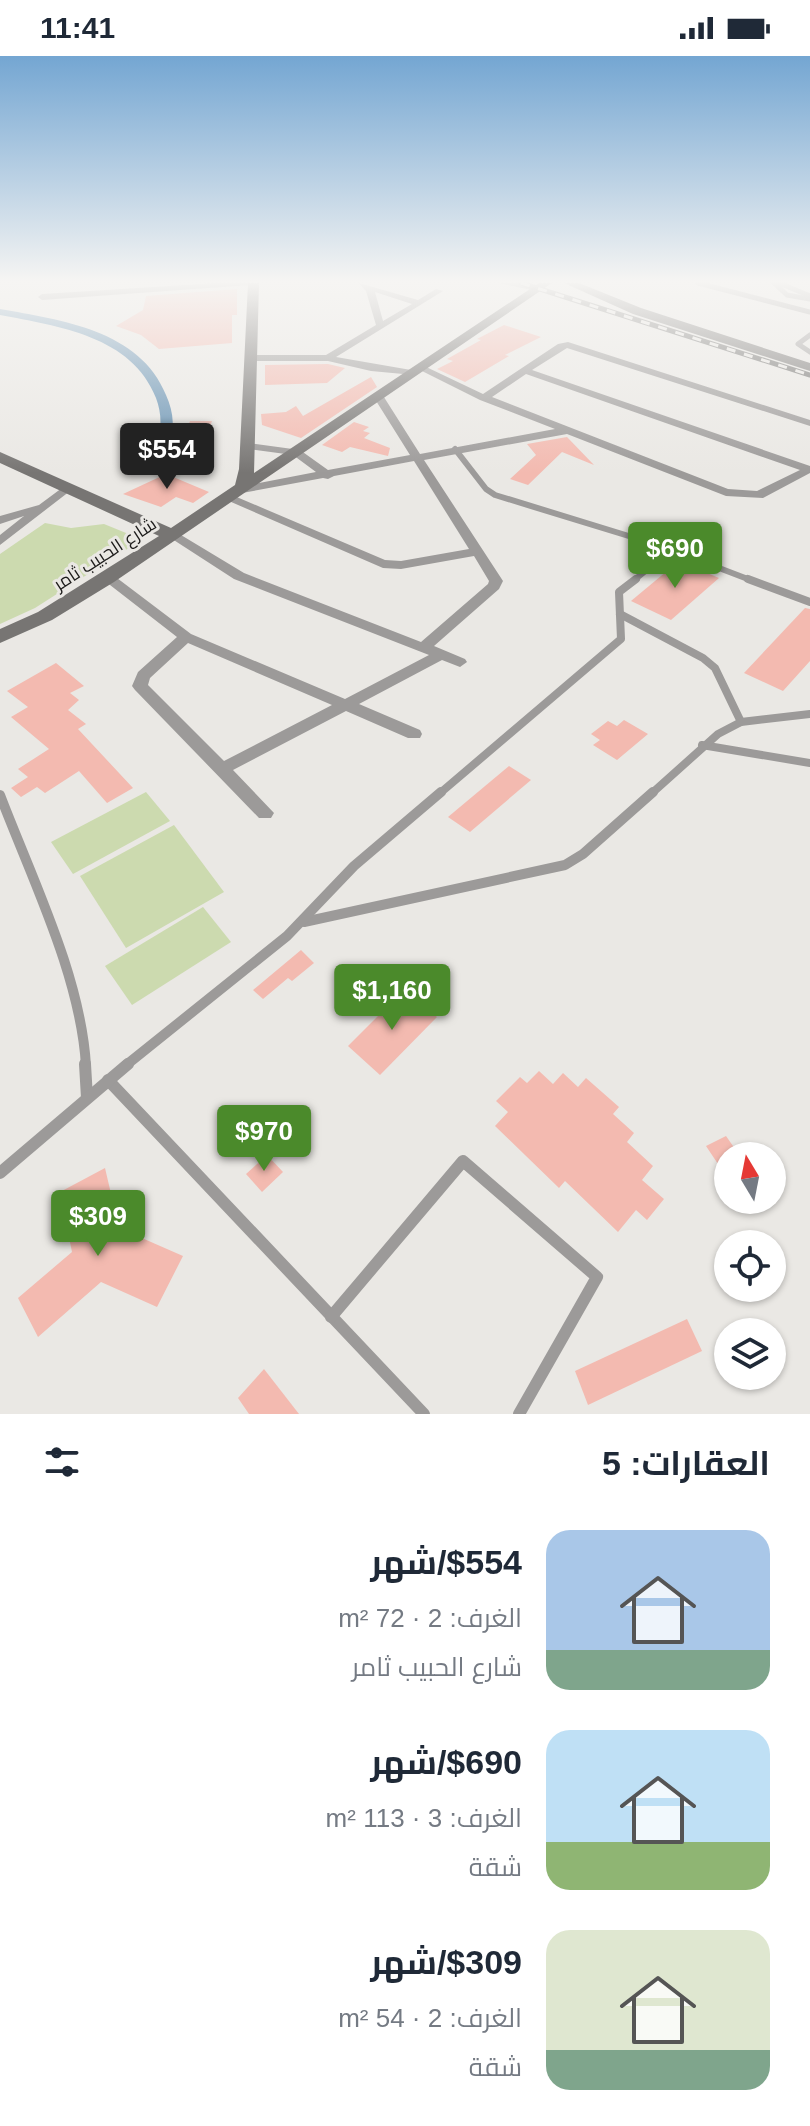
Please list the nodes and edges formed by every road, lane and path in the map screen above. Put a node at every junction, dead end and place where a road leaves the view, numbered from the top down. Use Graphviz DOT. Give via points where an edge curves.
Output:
graph roads {
  1 [pos="251,346"];
  2 [pos="346,346"];
  3 [pos="450,346"];
  4 [pos="560,346"];
  5 [pos="572,346"];
  6 [pos="746,346"];
  7 [pos="251,358"];
  8 [pos="328,358"];
  9 [pos="810,367"];
  10 [pos="415,370"];
  11 [pos="527,371"];
  12 [pos="378,396"];
  13 [pos="484,398"];
  14 [pos="810,423"];
  15 [pos="566,431"];
  16 [pos="248,446"];
  17 [pos="455,449"];
  18 [pos="296,452"];
  19 [pos="0,457"];
  20 [pos="416,459"];
  21 [pos="810,469"];
  22 [pos="328,476"];
  23 [pos="66,489"];
  24 [pos="235,494"];
  25 [pos="40,507"];
  26 [pos="0,520"];
  27 [pos="172,535"];
  28 [pos="0,541"];
  29 [pos="645,541"];
  30 [pos="475,552"];
  31 [pos="108,578"];
  32 [pos="810,602"];
  33 [pos="620,614"];
  34 [pos="0,637"];
  35 [pos="186,637"];
  36 [pos="423,648"];
  37 [pos="441,655"];
  38 [pos="460,662"];
  39 [pos="346,706"];
  40 [pos="810,714"];
  41 [pos="741,722"];
  42 [pos="414,734"];
  43 [pos="702,745"];
  44 [pos="810,763"];
  45 [pos="222,769"];
  46 [pos="0,795"];
  47 [pos="265,813"];
  48 [pos="303,922"];
  49 [pos="108,1080"];
  50 [pos="87,1098"];
  51 [pos="0,1173"];
  52 [pos="331,1317"];
  53 [pos="424,1414"];
  54 [pos="519,1414"];
  1 -- 7 [label="street"];
  2 -- 8 [label="street"];
  3 -- 10 [label="street, شارع الحبيب ثامر"];
  4 -- 11 [label="street"];
  5 -- 14 [label="street"];
  6 -- 9 [label="street"];
  7 -- 8 [label="street"];
  7 -- 16 [label="street"];
  8 -- 10 [label="street" via="371,368"];
  10 -- 12 [label="street, شارع الحبيب ثامر"];
  10 -- 13 [label="street"];
  11 -- 13 [label="street"];
  11 -- 21 [label="street"];
  12 -- 18 [label="street, شارع الحبيب ثامر"];
  12 -- 20 [label="street"];
  13 -- 15 [label="street"];
  15 -- 17 [label="street"];
  15 -- 21 [label="street" via="744,496 759,495"];
  16 -- 18 [label="street"];
  16 -- 24 [label="street" via="246,480"];
  17 -- 20 [label="street"];
  17 -- 29 [label="lane" via="495,495"];
  18 -- 22 [label="street"];
  18 -- 24 [label="street, شارع الحبيب ثامر"];
  19 -- 23 [label="street"];
  20 -- 22 [label="street"];
  20 -- 30 [label="street"];
  22 -- 24 [label="street"];
  23 -- 25 [label="street"];
  23 -- 27 [label="street"];
  24 -- 27 [label="street, شارع الحبيب ثامر"];
  24 -- 30 [label="street" via="383,564"];
  25 -- 26 [label="street"];
  25 -- 28 [label="street"];
  27 -- 31 [label="street, شارع الحبيب ثامر"];
  27 -- 36 [label="street" via="239,576"];
  30 -- 36 [label="street" via="495,575 494,586"];
  31 -- 34 [label="street, شارع الحبيب ثامر"];
  31 -- 35 [label="street"];
  32 -- 33 [label="lane" via="676,554 664,556 619,592"];
  33 -- 41 [label="lane" via="715,668"];
  33 -- 48 [label="lane" via="621,639 354,866"];
  35 -- 39 [label="street"];
  35 -- 45 [label="street" via="143,676 140,686"];
  36 -- 37 [label="street"];
  37 -- 38 [label="street"];
  37 -- 39 [label="street"];
  39 -- 42 [label="street"];
  39 -- 45 [label="street"];
  40 -- 41 [label="lane"];
  41 -- 43 [label="lane"];
  43 -- 44 [label="lane"];
  43 -- 48 [label="lane" via="565,865"];
  45 -- 47 [label="street"];
  46 -- 50 [label="lane" via="71,982 84,1034"];
  48 -- 49 [label="lane"];
  49 -- 50 [label="lane"];
  49 -- 52 [label="lane"];
  50 -- 51 [label="lane"];
  52 -- 53 [label="lane"];
  52 -- 54 [label="lane" via="463,1161 597,1277"];
}
